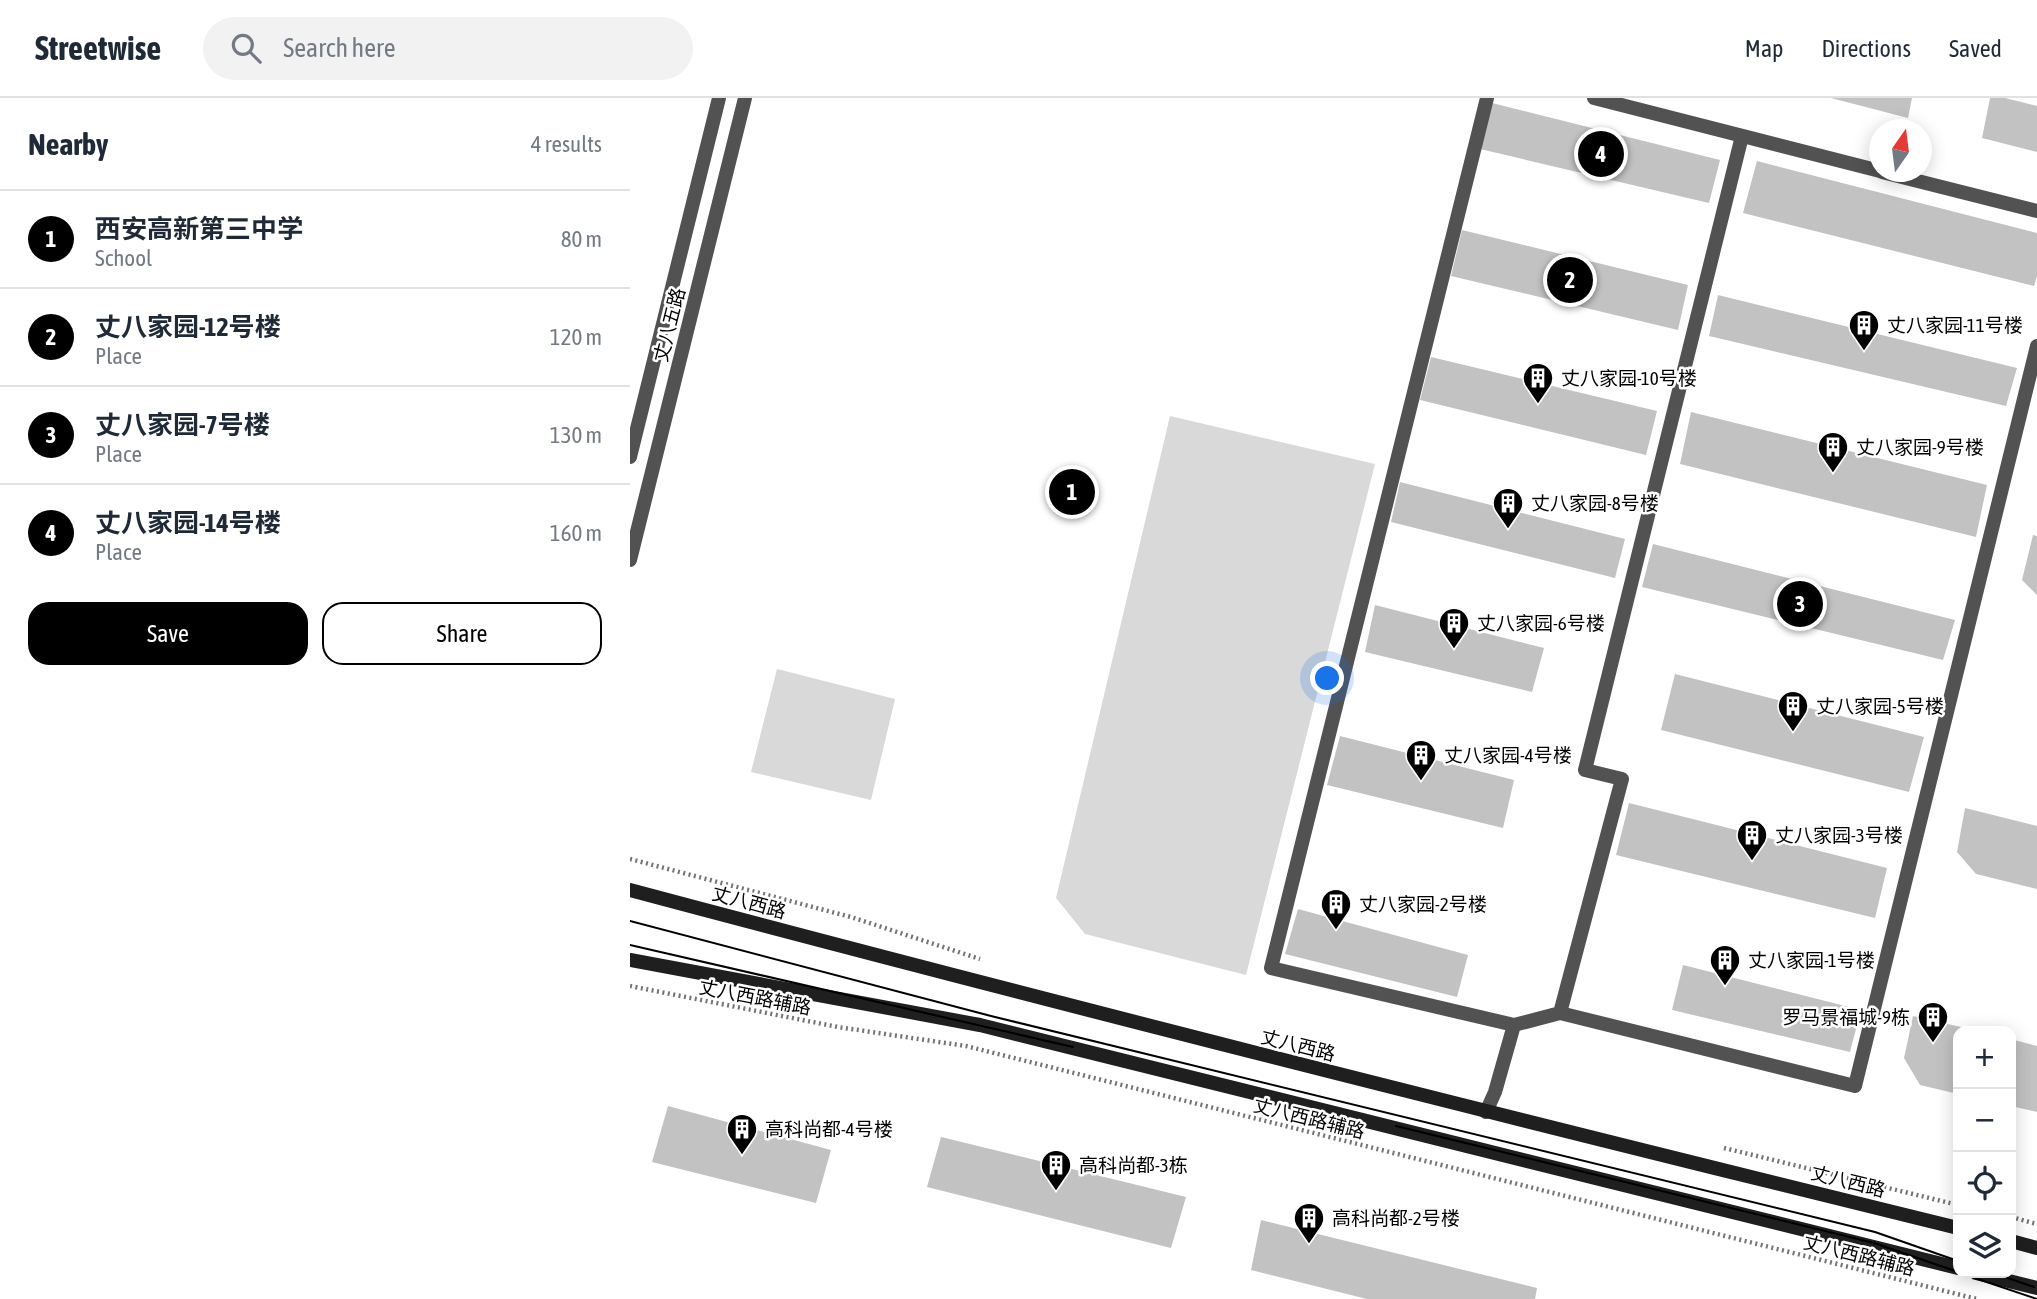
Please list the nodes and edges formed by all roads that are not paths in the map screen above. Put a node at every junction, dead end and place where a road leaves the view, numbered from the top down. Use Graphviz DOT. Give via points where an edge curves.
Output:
graph roads {
  1 [pos="719,98"];
  2 [pos="745,98"];
  3 [pos="1487,98"];
  4 [pos="1594,98"];
  5 [pos="1742,136"];
  6 [pos="1869,168"];
  7 [pos="1924,182"];
  8 [pos="2037,211"];
  9 [pos="2037,346"];
  10 [pos="630,457"];
  11 [pos="630,560"];
  12 [pos="630,890"];
  13 [pos="630,960"];
  14 [pos="1560,1013"];
  15 [pos="1514,1025"];
  16 [pos="1486,1112"];
  17 [pos="1953,1227"];
  18 [pos="2016,1242"];
  19 [pos="2037,1248"];
  20 [pos="1953,1267"];
  21 [pos="1996,1278"];
  22 [pos="2037,1288"];
  1 -- 10 [label="street, 丈八五路"];
  2 -- 11 [label="street, 丈八五路"];
  3 -- 15 [label="street" via="1271,968"];
  4 -- 5 [label="street"];
  5 -- 6 [label="street"];
  5 -- 14 [label="street" via="1585,770 1622,779"];
  7 -- 8 [label="street"];
  9 -- 14 [label="street" via="1855,1086"];
  12 -- 16 [label="main road, 丈八西路"];
  13 -- 20 [label="main road" via="980,1025"];
  14 -- 15 [label="street"];
  15 -- 16 [label="street"];
  16 -- 17 [label="main road, 丈八西路"];
  18 -- 19 [label="main road"];
  21 -- 22 [label="main road"];
}
